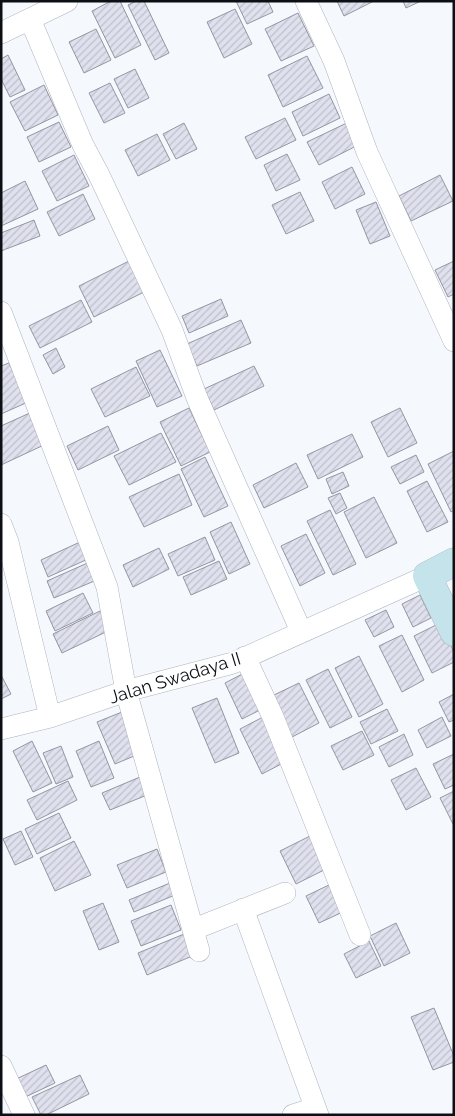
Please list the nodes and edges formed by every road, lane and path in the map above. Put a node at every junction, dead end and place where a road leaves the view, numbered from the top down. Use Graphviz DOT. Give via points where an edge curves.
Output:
graph roads {
  1 [pos="67,1"];
  2 [pos="306,1"];
  3 [pos="30,19"];
  4 [pos="1,33"];
  5 [pos="1,312"];
  6 [pos="454,341"];
  7 [pos="1,524"];
  8 [pos="454,562"];
  9 [pos="427,576"];
  10 [pos="301,631"];
  11 [pos="454,632"];
  12 [pos="245,657"];
  13 [pos="126,691"];
  14 [pos="54,716"];
  15 [pos="1,729"];
  16 [pos="285,893"];
  17 [pos="243,909"];
  18 [pos="202,926"];
  19 [pos="360,935"];
  20 [pos="199,951"];
  21 [pos="1,1066"];
  22 [pos="316,1111"];
  23 [pos="24,1115"];
  24 [pos="294,1115"];
  1 -- 3 [label="street"];
  2 -- 6 [label="street" via="334,61 368,152"];
  3 -- 4 [label="street"];
  3 -- 10 [label="street" via="83,145 172,330 197,398"];
  5 -- 13 [label="street" via="107,587"];
  7 -- 14 [label="street"];
  8 -- 9 [label="street"];
  9 -- 10 [label="street, Jalan Swadaya II"];
  9 -- 11 [label="street"];
  10 -- 12 [label="street, Jalan Swadaya II"];
  12 -- 13 [label="street, Jalan Swadaya II"];
  12 -- 19 [label="street" via="273,717"];
  13 -- 14 [label="street, Jalan Swadaya II"];
  13 -- 20 [label="street"];
  14 -- 15 [label="street, Jalan Swadaya II"];
  16 -- 17 [label="street"];
  17 -- 18 [label="street"];
  17 -- 22 [label="street"];
  21 -- 23 [label="street"];
  22 -- 24 [label="street"];
}
